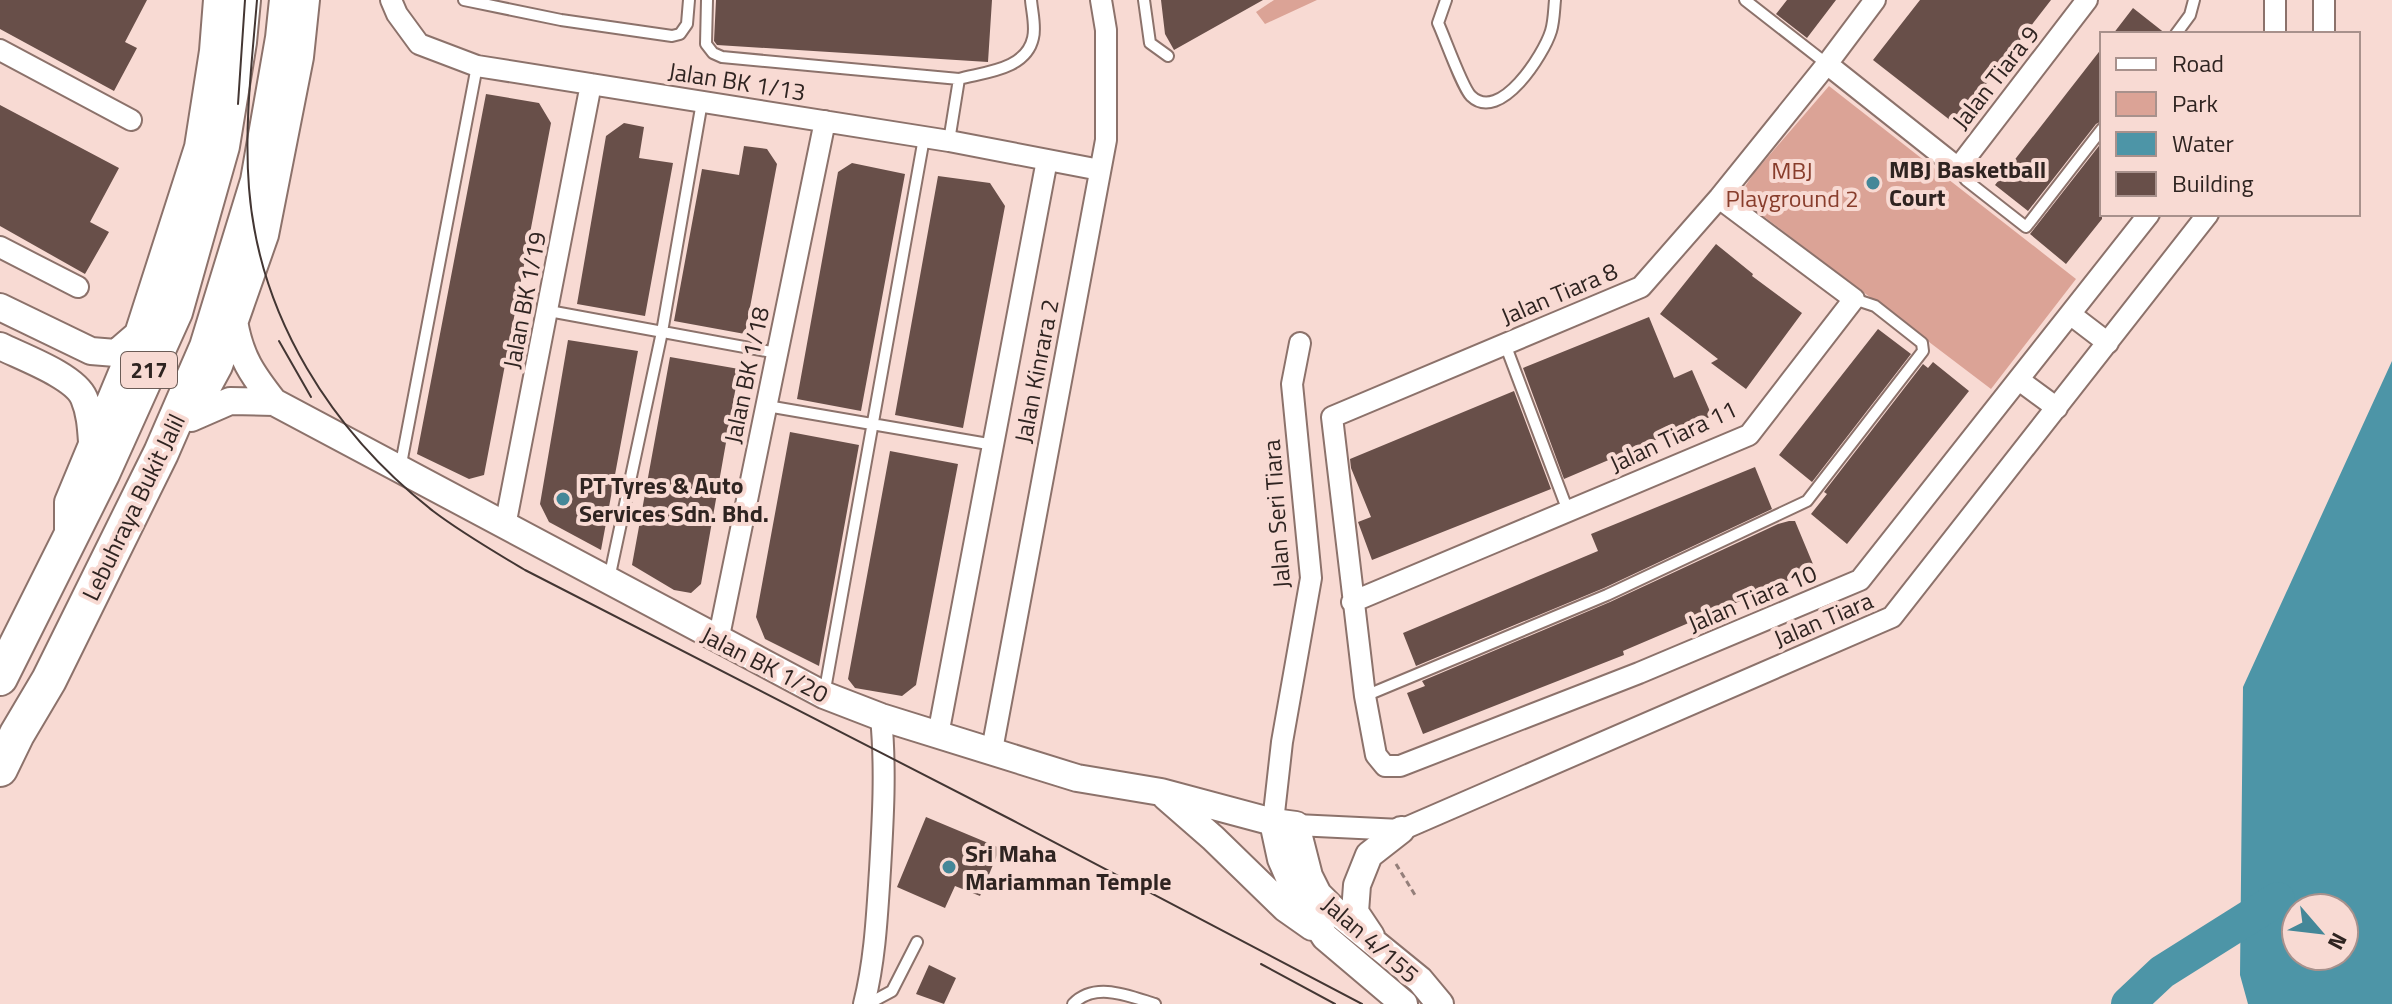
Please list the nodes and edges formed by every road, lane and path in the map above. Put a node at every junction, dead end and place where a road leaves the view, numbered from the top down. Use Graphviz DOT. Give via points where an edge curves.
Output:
graph roads {
  1 [pos="217,0"];
  2 [pos="243,0"];
  3 [pos="287,0"];
  4 [pos="306,0"];
  5 [pos="391,0"];
  6 [pos="464,0"];
  7 [pos="689,0"];
  8 [pos="707,0"];
  9 [pos="1031,0"];
  10 [pos="1101,0"];
  11 [pos="1144,0"];
  12 [pos="1446,0"];
  13 [pos="1555,0"];
  14 [pos="1745,0"];
  15 [pos="1875,0"];
  16 [pos="2087,0"];
  17 [pos="2194,0"];
  18 [pos="2275,0"];
  19 [pos="2324,0"];
  20 [pos="2177,32"];
  21 [pos="2275,32"];
  22 [pos="2324,32"];
  23 [pos="0,50"];
  24 [pos="1168,56"];
  25 [pos="1827,64"];
  26 [pos="477,66"];
  27 [pos="959,79"];
  28 [pos="591,84"];
  29 [pos="702,102"];
  30 [pos="131,120"];
  31 [pos="825,121"];
  32 [pos="2100,132"];
  33 [pos="924,138"];
  34 [pos="949,141"];
  35 [pos="1047,160"];
  36 [pos="1958,168"];
  37 [pos="1100,170"];
  38 [pos="1719,198"];
  39 [pos="2147,216"];
  40 [pos="2206,216"];
  41 [pos="0,247"];
  42 [pos="78,287"];
  43 [pos="1854,299"];
  44 [pos="0,307"];
  45 [pos="549,311"];
  46 [pos="2070,314"];
  47 [pos="234,319"];
  48 [pos="662,332"];
  49 [pos="138,334"];
  50 [pos="1300,343"];
  51 [pos="2108,343"];
  52 [pos="1505,344"];
  53 [pos="0,346"];
  54 [pos="777,353"];
  55 [pos="2019,380"];
  56 [pos="274,402"];
  57 [pos="767,406"];
  58 [pos="2057,408"];
  59 [pos="1332,417"];
  60 [pos="191,418"];
  61 [pos="874,424"];
  62 [pos="92,445"];
  63 [pos="994,445"];
  64 [pos="161,453"];
  65 [pos="400,470"];
  66 [pos="1568,511"];
  67 [pos="505,526"];
  68 [pos="68,542"];
  69 [pos="609,581"];
  70 [pos="1352,602"];
  71 [pos="718,641"];
  72 [pos="0,678"];
  73 [pos="824,695"];
  74 [pos="1365,696"];
  75 [pos="881,717"];
  76 [pos="938,735"];
  77 [pos="992,750"];
  78 [pos="0,769"];
  79 [pos="1161,792"];
  80 [pos="1284,824"];
  81 [pos="1393,837"];
  82 [pos="1415,895"];
  83 [pos="1325,937"];
  84 [pos="917,942"];
  85 [pos="1375,942"];
  86 [pos="866,1004"];
  87 [pos="1073,1004"];
  88 [pos="1155,1004"];
  89 [pos="1404,1004"];
  90 [pos="1440,1004"];
  1 -- 49 [label="street" via="198,147"];
  2 -- 68 [label="highway, Lebuhraya Bukit Jalil / 217" via="222,146 175,312"];
  3 -- 64 [label="highway, Lebuhraya Bukit Jalil / 217" via="258,181 207,347"];
  4 -- 47 [label="street" via="298,71 265,235"];
  5 -- 26 [label="street, Jalan BK 1/13" via="419,44"];
  6 -- 7 [label="lane" via="672,36 687,24"];
  8 -- 27 [label="lane" via="706,44 722,57"];
  9 -- 27 [label="lane" via="1034,38 1027,53 1012,65"];
  10 -- 37 [label="street, Jalan Kinrara 2" via="1106,140"];
  11 -- 24 [label="lane" via="1150,43"];
  12 -- 13 [label="lane" via="1438,23 1470,96 1482,102 1503,100 1526,75 1551,32"];
  14 -- 25 [label="lane"];
  15 -- 25 [label="street, Jalan Tiara 8"];
  16 -- 36 [label="street, Jalan Tiara 9"];
  17 -- 20 [label="lane"];
  18 -- 21 [label="street"];
  19 -- 22 [label="street"];
  23 -- 30 [label="street"];
  25 -- 36 [label="street, Jalan Tiara 9"];
  25 -- 38 [label="street, Jalan Tiara 8"];
  26 -- 28 [label="street, Jalan BK 1/13"];
  26 -- 65 [label="lane"];
  27 -- 34 [label="lane"];
  28 -- 29 [label="street, Jalan BK 1/13"];
  28 -- 45 [label="street, Jalan BK 1/19"];
  29 -- 31 [label="street, Jalan BK 1/13"];
  29 -- 48 [label="lane"];
  31 -- 33 [label="street, Jalan BK 1/13"];
  31 -- 54 [label="street, Jalan BK 1/18"];
  32 -- 36 [label="lane" via="2026,227"];
  33 -- 34 [label="street, Jalan BK 1/13"];
  33 -- 61 [label="lane"];
  34 -- 35 [label="street, Jalan BK 1/13"];
  35 -- 37 [label="street, Jalan BK 1/13"];
  35 -- 63 [label="street"];
  37 -- 77 [label="street, Jalan Kinrara 2"];
  38 -- 43 [label="street"];
  38 -- 52 [label="street, Jalan Tiara 8" via="1641,287"];
  39 -- 46 [label="street, Jalan Tiara 10"];
  40 -- 51 [label="street, Jalan Tiara"];
  41 -- 42 [label="street"];
  43 -- 66 [label="street, Jalan Tiara 11" via="1749,435"];
  43 -- 74 [label="lane" via="1875,306 1922,343 1923,351 1807,501 1607,595"];
  44 -- 49 [label="street" via="91,351 116,353"];
  45 -- 48 [label="lane"];
  45 -- 67 [label="street, Jalan BK 1/19"];
  46 -- 51 [label="street"];
  46 -- 55 [label="street, Jalan Tiara 10"];
  47 -- 56 [label="street, Jalan BK 1/20" via="248,369"];
  47 -- 60 [label="street" via="219,366"];
  48 -- 54 [label="lane"];
  48 -- 69 [label="lane"];
  49 -- 62 [label="street"];
  50 -- 80 [label="street, Jalan Seri Tiara" via="1292,384 1311,578 1282,742"];
  51 -- 58 [label="street, Jalan Tiara"];
  52 -- 59 [label="street, Jalan Tiara 8"];
  52 -- 66 [label="lane"];
  53 -- 62 [label="street" via="74,384 84,397"];
  54 -- 57 [label="street, Jalan BK 1/18"];
  55 -- 58 [label="street"];
  55 -- 74 [label="street, Jalan Tiara 10" via="1860,580 1400,766 1385,766 1376,755"];
  56 -- 60 [label="street, Jalan BK 1/20" via="230,401"];
  56 -- 65 [label="street, Jalan BK 1/20"];
  57 -- 61 [label="lane"];
  57 -- 71 [label="street, Jalan BK 1/18"];
  58 -- 81 [label="street, Jalan Tiara" via="1892,617"];
  59 -- 70 [label="street, Jalan Tiara 10"];
  60 -- 64 [label="street"];
  61 -- 63 [label="lane"];
  61 -- 73 [label="lane"];
  62 -- 68 [label="street" via="68,502"];
  63 -- 76 [label="street"];
  64 -- 78 [label="highway, Lebuhraya Bukit Jalil / 217"];
  65 -- 67 [label="street, Jalan BK 1/20"];
  66 -- 70 [label="street, Jalan Tiara 11"];
  67 -- 69 [label="street, Jalan BK 1/20"];
  68 -- 72 [label="highway, Lebuhraya Bukit Jalil / 217"];
  69 -- 71 [label="street, Jalan BK 1/20"];
  70 -- 74 [label="street, Jalan Tiara 10"];
  71 -- 73 [label="street, Jalan BK 1/20"];
  73 -- 75 [label="street, Jalan BK 1/20"];
  75 -- 76 [label="street, Jalan BK 1/20"];
  75 -- 86 [label="street" via="883,821"];
  76 -- 77 [label="street, Jalan BK 1/20"];
  77 -- 79 [label="street, Jalan BK 1/20" via="1077,778"];
  79 -- 80 [label="street, Jalan BK 1/20"];
  79 -- 83 [label="street" via="1285,908"];
  80 -- 81 [label="street, Jalan Tiara"];
  80 -- 83 [label="street, Jalan 4/155" via="1281,859"];
  80 -- 85 [label="street, Jalan 4/155" via="1318,894"];
  81 -- 82 [label="path"];
  81 -- 85 [label="street" via="1369,855 1357,885 1355,912"];
  83 -- 89 [label="street, Jalan 4/155"];
  84 -- 86 [label="lane" via="892,991"];
  85 -- 90 [label="street, Jalan 4/155"];
  87 -- 88 [label="lane" via="1098,991"];
}
